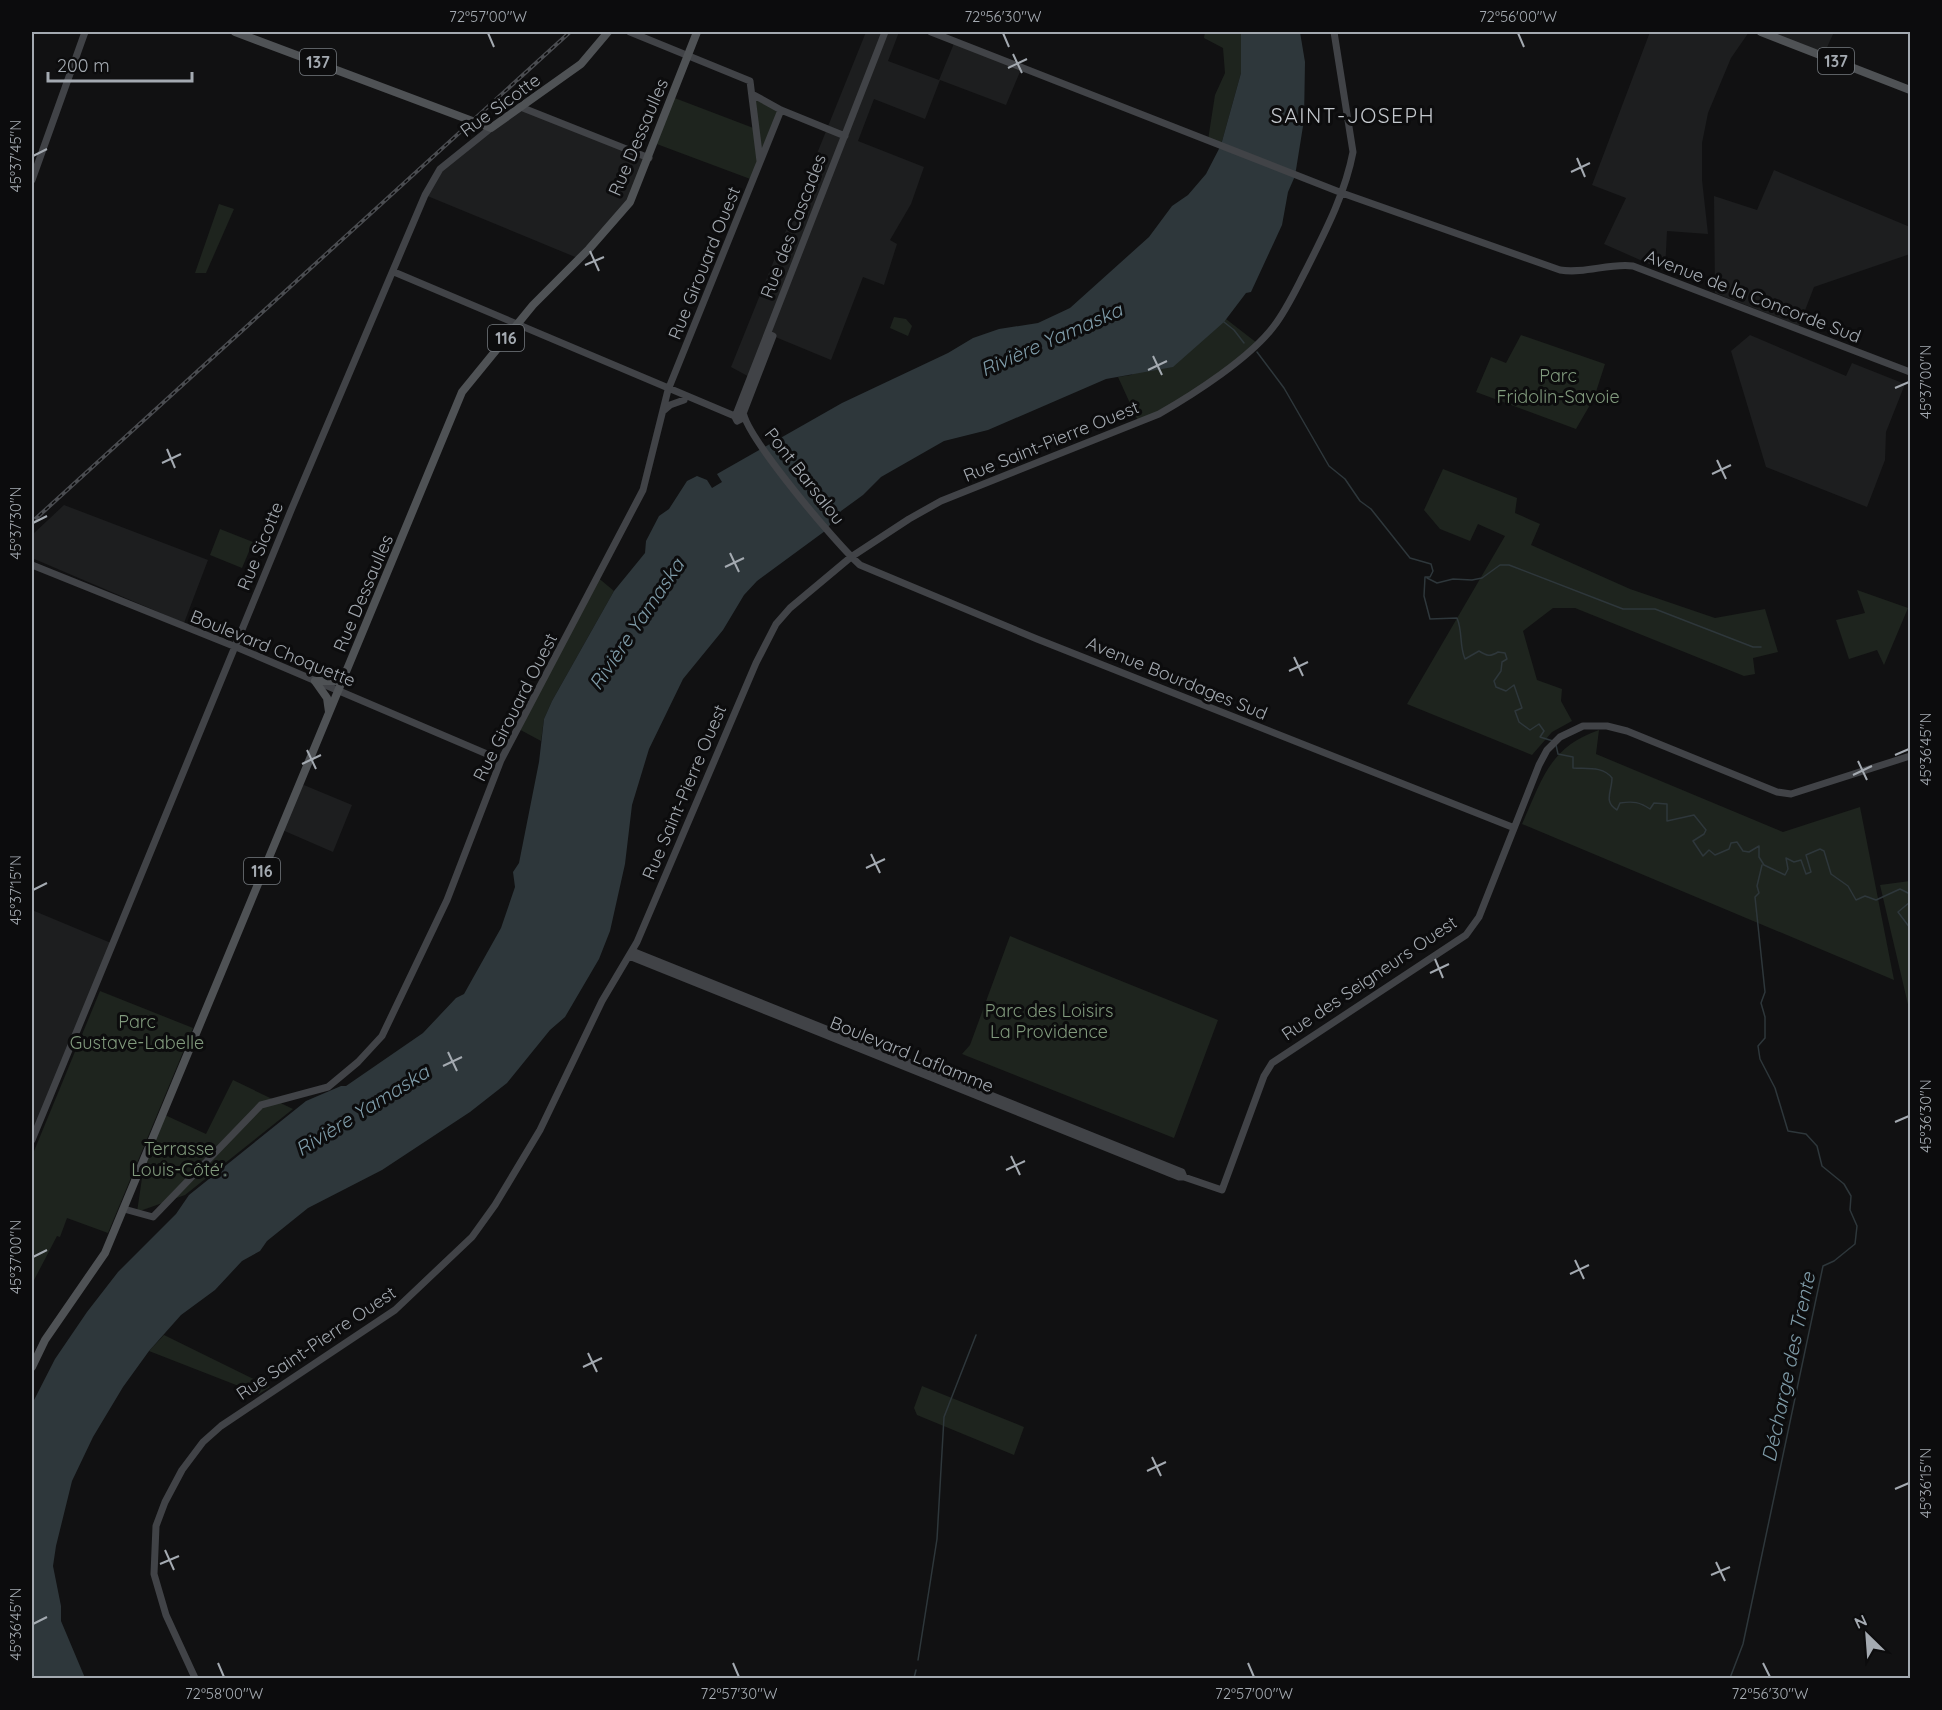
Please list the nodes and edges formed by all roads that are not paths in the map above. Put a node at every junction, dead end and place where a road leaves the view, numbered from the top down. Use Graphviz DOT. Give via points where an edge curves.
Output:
graph roads {
  1 [pos="85,32"];
  2 [pos="235,32"];
  3 [pos="608,32"];
  4 [pos="630,32"];
  5 [pos="698,32"];
  6 [pos="885,32"];
  7 [pos="931,32"];
  8 [pos="1334,32"];
  9 [pos="1761,32"];
  10 [pos="688,56"];
  11 [pos="1911,90"];
  12 [pos="752,94"];
  13 [pos="523,108"];
  14 [pos="781,110"];
  15 [pos="491,128"];
  16 [pos="844,136"];
  17 [pos="649,158"];
  18 [pos="760,163"];
  19 [pos="32,180"];
  20 [pos="1342,193"];
  21 [pos="394,272"];
  22 [pos="517,324"];
  23 [pos="770,335"];
  24 [pos="1911,372"];
  25 [pos="668,390"];
  26 [pos="684,400"];
  27 [pos="663,412"];
  28 [pos="740,418"];
  29 [pos="839,543"];
  30 [pos="851,557"];
  31 [pos="32,565"];
  32 [pos="236,647"];
  33 [pos="347,670"];
  34 [pos="315,681"];
  35 [pos="338,691"];
  36 [pos="329,712"];
  37 [pos="1911,756"];
  38 [pos="501,760"];
  39 [pos="1512,827"];
  40 [pos="630,954"];
  41 [pos="32,1140"];
  42 [pos="1222,1190"];
  43 [pos="124,1209"];
  44 [pos="32,1366"];
  45 [pos="195,1678"];
  1 -- 19 [label="street"];
  2 -- 15 [label="main road, 137"];
  3 -- 13 [label="main road, Rue Sicotte" via="581,64"];
  4 -- 10 [label="street"];
  5 -- 10 [label="main road, Rue Dessaulles"];
  6 -- 16 [label="street, Rue des Cascades"];
  7 -- 20 [label="street, Avenue de la Concorde Sud"];
  8 -- 20 [label="street, Rue Saint-Pierre Ouest" via="1353,152"];
  9 -- 11 [label="main road, 137"];
  10 -- 12 [label="street, Rue Girouard Ouest" via="750,81"];
  10 -- 17 [label="main road, Rue Dessaulles"];
  12 -- 14 [label="street"];
  12 -- 18 [label="street, Rue Girouard Ouest"];
  13 -- 15 [label="main road, Rue Sicotte"];
  13 -- 17 [label="street"];
  14 -- 16 [label="street"];
  14 -- 18 [label="street"];
  15 -- 21 [label="street, Rue Sicotte" via="435,175"];
  16 -- 23 [label="street, Rue des Cascades"];
  17 -- 22 [label="main road, Rue Dessaulles / 116" via="630,202"];
  18 -- 25 [label="street, Rue Girouard Ouest"];
  20 -- 24 [label="street, Avenue de la Concorde Sud" via="1560,270 1633,266"];
  20 -- 30 [label="street, Rue Saint-Pierre Ouest" via="1327,229 1274,326 1252,349 1182,401 1139,423 941,501"];
  21 -- 22 [label="street"];
  21 -- 32 [label="street, Rue Sicotte"];
  22 -- 25 [label="street"];
  22 -- 33 [label="main road, Rue Dessaulles / 116" via="462,392"];
  23 -- 28 [label="street, Rue des Cascades"];
  23 -- 28 [label="street" via="769,347"];
  25 -- 26 [label="street"];
  25 -- 27 [label="street, Rue Girouard Ouest"];
  25 -- 28 [label="street"];
  26 -- 27 [label="street"];
  26 -- 28 [label="street"];
  27 -- 38 [label="street, Rue Girouard Ouest" via="643,490"];
  28 -- 29 [label="street, Pont Barsalou"];
  29 -- 30 [label="street, Avenue Bourdages Sud"];
  30 -- 39 [label="street, Avenue Bourdages Sud" via="860,565 1037,639"];
  30 -- 40 [label="street, Rue Saint-Pierre Ouest" via="776,624"];
  31 -- 32 [label="street, Boulevard Choquette"];
  32 -- 34 [label="street, Boulevard Choquette"];
  32 -- 41 [label="street, Rue Sicotte"];
  33 -- 34 [label="main road" via="335,681"];
  33 -- 35 [label="main road, Rue Dessaulles / 116"];
  34 -- 35 [label="street, Boulevard Choquette"];
  34 -- 36 [label="main road" via="327,698"];
  35 -- 36 [label="main road, Rue Dessaulles / 116"];
  35 -- 38 [label="street, Boulevard Choquette"];
  36 -- 43 [label="main road, Rue Dessaulles / 116"];
  37 -- 39 [label="street, Rue des Seigneurs Ouest" via="1791,794 1777,792 1627,731 1592,725 1554,743 1539,765"];
  38 -- 43 [label="street, Rue Girouard Ouest" via="447,900 382,1036 327,1087 261,1105 153,1216"];
  39 -- 42 [label="street, Rue des Seigneurs Ouest" via="1479,916 1466,935 1272,1063"];
  40 -- 42 [label="street, Boulevard Laflamme"];
  40 -- 45 [label="street, Rue Saint-Pierre Ouest" via="602,1001 540,1130 472,1237 395,1310 220,1426 182,1470 156,1526 154,1574 165,1615"];
  43 -- 44 [label="main road, 116" via="105,1253 45,1340"];
}
